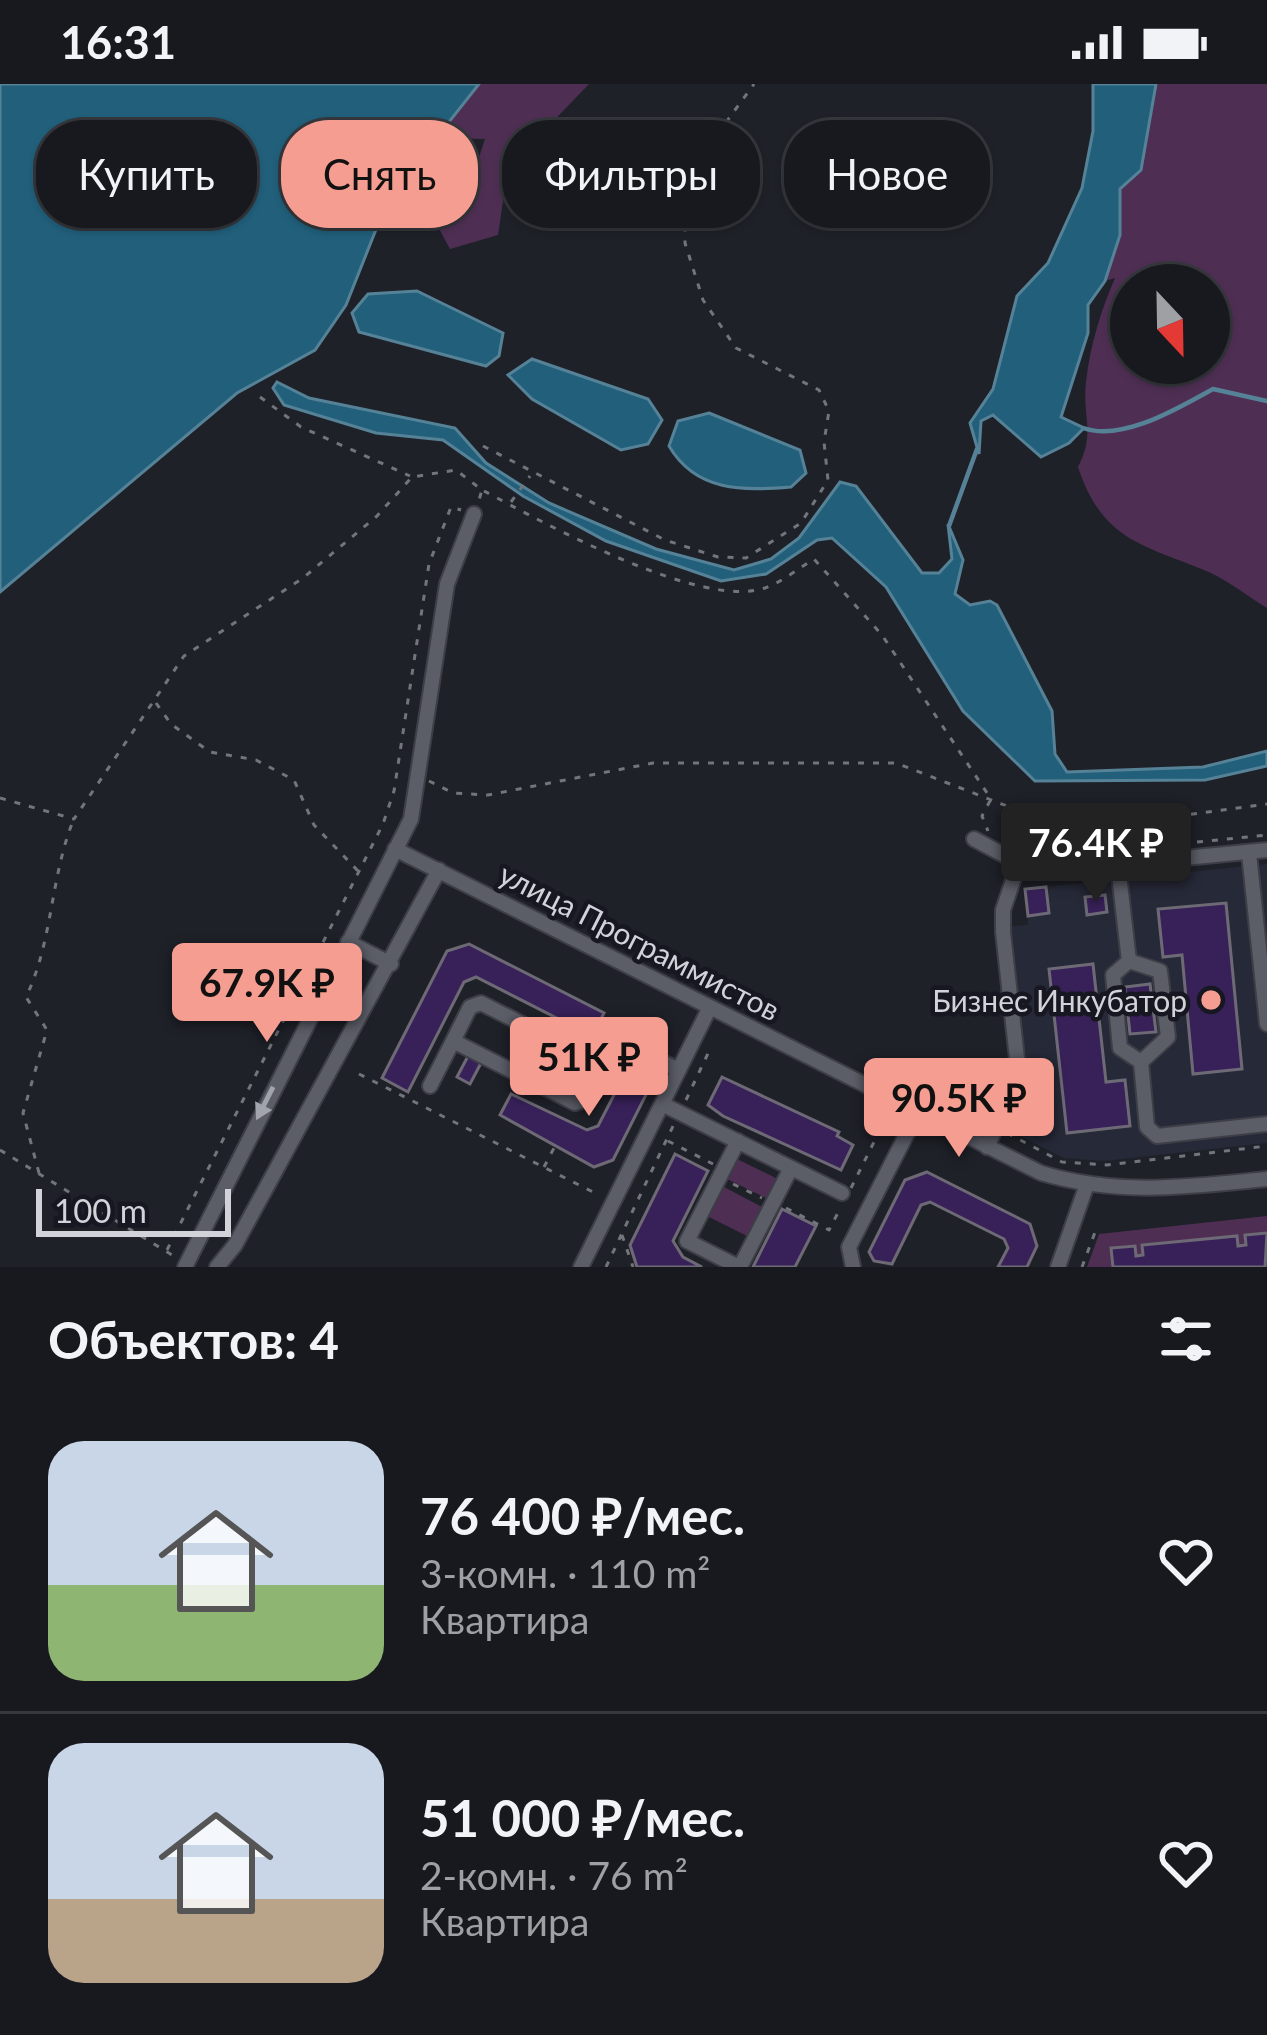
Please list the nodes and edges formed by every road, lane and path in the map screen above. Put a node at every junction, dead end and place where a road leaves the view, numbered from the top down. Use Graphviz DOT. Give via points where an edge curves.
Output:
graph roads {
  1 [pos="754,84"];
  2 [pos="260,397"];
  3 [pos="482,446"];
  4 [pos="532,475"];
  5 [pos="412,477"];
  6 [pos="482,490"];
  7 [pos="509,505"];
  8 [pos="474,514"];
  9 [pos="154,702"];
  10 [pos="418,775"];
  11 [pos="0,798"];
  12 [pos="991,799"];
  13 [pos="1267,804"];
  14 [pos="74,819"];
  15 [pos="1267,835"];
  16 [pos="974,838"];
  17 [pos="1178,844"];
  18 [pos="395,849"];
  19 [pos="1267,850"];
  20 [pos="1249,853"];
  21 [pos="1018,862"];
  22 [pos="1118,866"];
  23 [pos="440,870"];
  24 [pos="359,872"];
  25 [pos="348,942"];
  26 [pos="1129,961"];
  27 [pos="391,964"];
  28 [pos="710,1007"];
  29 [pos="1267,1024"];
  30 [pos="453,1041"];
  31 [pos="711,1047"];
  32 [pos="1141,1062"];
  33 [pos="605,1066"];
  34 [pos="679,1070"];
  35 [pos="359,1074"];
  36 [pos="430,1086"];
  37 [pos="662,1104"];
  38 [pos="918,1112"];
  39 [pos="680,1113"];
  40 [pos="1267,1124"];
  41 [pos="998,1128"];
  42 [pos="880,1130"];
  43 [pos="666,1141"];
  44 [pos="738,1142"];
  45 [pos="987,1147"];
  46 [pos="1267,1147"];
  47 [pos="554,1148"];
  48 [pos="0,1150"];
  49 [pos="717,1166"];
  50 [pos="544,1167"];
  51 [pos="791,1168"];
  52 [pos="39,1173"];
  53 [pos="1267,1178"];
  54 [pos="723,1179"];
  55 [pos="1086,1186"];
  56 [pos="842,1193"];
  57 [pos="614,1202"];
  58 [pos="773,1204"];
  59 [pos="1097,1227"];
  60 [pos="621,1234"];
  61 [pos="167,1250"];
  62 [pos="184,1265"];
  63 [pos="217,1267"];
  64 [pos="581,1267"];
  65 [pos="606,1267"];
  66 [pos="632,1267"];
  67 [pos="739,1267"];
  68 [pos="854,1267"];
  69 [pos="1058,1267"];
  70 [pos="1082,1267"];
  1 -- 4 [label="path" via="697,162 685,201 685,243 703,300 736,348 819,390 829,411 828,480 801,523 746,558 665,540"];
  2 -- 5 [label="path" via="302,427"];
  3 -- 4 [label="path"];
  4 -- 7 [label="path"];
  5 -- 6 [label="path" via="456,470"];
  5 -- 9 [label="path" via="303,578 184,656"];
  6 -- 7 [label="path"];
  6 -- 8 [label="path"];
  7 -- 12 [label="path" via="702,588 766,588 814,560 882,635"];
  8 -- 10 [label="street" via="447,584"];
  8 -- 24 [label="path" via="451,507 429,564 394,791"];
  9 -- 14 [label="path"];
  9 -- 24 [label="path" via="210,752 256,760 294,780 314,825"];
  10 -- 12 [label="path" via="453,793 488,795 653,764 896,763"];
  10 -- 18 [label="street" via="411,819"];
  11 -- 14 [label="path"];
  12 -- 13 [label="path" via="1090,828"];
  12 -- 16 [label="path" via="982,816 989,833"];
  14 -- 52 [label="path" via="56,864 42,964 26,997 47,1030 23,1113"];
  15 -- 17 [label="path"];
  16 -- 21 [label="street"];
  18 -- 23 [label="street, улица Программистов"];
  18 -- 25 [label="street"];
  19 -- 20 [label="street"];
  20 -- 22 [label="street"];
  20 -- 29 [label="street"];
  21 -- 22 [label="street"];
  21 -- 41 [label="street" via="1004,910 1018,1077"];
  22 -- 26 [label="street"];
  23 -- 27 [label="street"];
  23 -- 28 [label="street, улица Программистов"];
  24 -- 61 [label="path"];
  25 -- 27 [label="street"];
  25 -- 62 [label="street, one-way"];
  26 -- 32 [label="street" via="1113,975 1120,1048"];
  26 -- 32 [label="street" via="1160,971 1168,1037"];
  27 -- 63 [label="street"];
  28 -- 34 [label="street"];
  28 -- 38 [label="street, улица Программистов"];
  30 -- 33 [label="street" via="575,1103 589,1098"];
  30 -- 33 [label="street" via="470,1007 482,1003"];
  30 -- 36 [label="street"];
  31 -- 39 [label="path"];
  32 -- 40 [label="street" via="1147,1127 1157,1136"];
  33 -- 34 [label="street" via="614,1047 627,1042"];
  34 -- 37 [label="street"];
  35 -- 50 [label="path"];
  37 -- 39 [label="street"];
  37 -- 57 [label="street"];
  38 -- 45 [label="street, улица Программистов"];
  38 -- 68 [label="street" via="849,1247"];
  39 -- 43 [label="path"];
  39 -- 44 [label="street"];
  41 -- 45 [label="street"];
  41 -- 46 [label="path" via="1062,1162 1107,1165"];
  42 -- 58 [label="path" via="829,1230"];
  43 -- 49 [label="path"];
  43 -- 60 [label="path"];
  44 -- 51 [label="street"];
  44 -- 67 [label="street" via="687,1241"];
  45 -- 55 [label="street, улица Программистов"];
  47 -- 50 [label="path"];
  48 -- 52 [label="path"];
  50 -- 57 [label="path"];
  51 -- 56 [label="street"];
  51 -- 58 [label="street"];
  52 -- 61 [label="path"];
  53 -- 55 [label="street, улица Программистов" via="1143,1192"];
  54 -- 58 [label="path"];
  55 -- 69 [label="street"];
  57 -- 64 [label="street"];
  58 -- 67 [label="street"];
  59 -- 70 [label="path"];
  60 -- 65 [label="path"];
  60 -- 66 [label="path"];
  61 -- 62 [label="path"];
}
